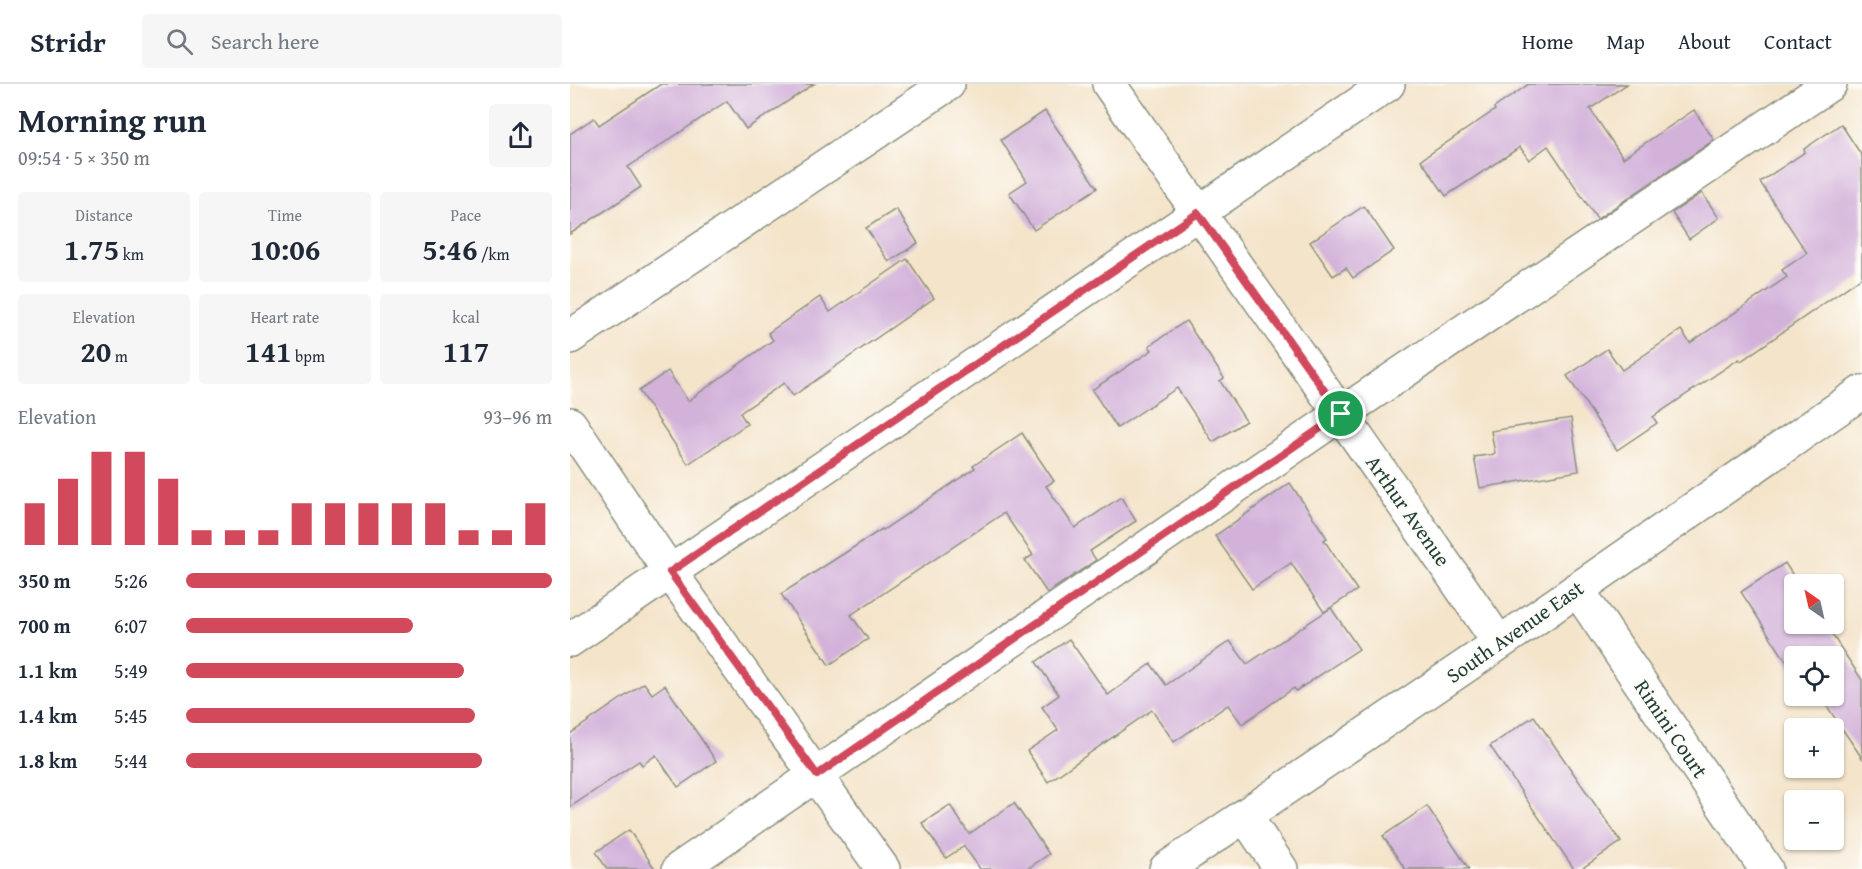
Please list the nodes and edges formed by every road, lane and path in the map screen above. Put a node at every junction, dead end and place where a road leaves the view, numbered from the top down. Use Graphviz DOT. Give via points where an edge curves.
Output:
graph roads {
  1 [pos="948,84"];
  2 [pos="1109,84"];
  3 [pos="1388,84"];
  4 [pos="1830,84"];
  5 [pos="1198,213"];
  6 [pos="570,337"];
  7 [pos="1862,392"];
  8 [pos="1341,414"];
  9 [pos="570,424"];
  10 [pos="670,572"];
  11 [pos="1577,589"];
  12 [pos="570,640"];
  13 [pos="1499,643"];
  14 [pos="817,775"];
  15 [pos="1245,816"];
  16 [pos="679,869"];
  17 [pos="883,869"];
  18 [pos="1166,869"];
  19 [pos="1281,869"];
  20 [pos="1766,869"];
  1 -- 6 [label="street"];
  2 -- 5 [label="street, Arthur Avenue"];
  3 -- 5 [label="street"];
  4 -- 8 [label="street"];
  5 -- 8 [label="street, Arthur Avenue"];
  5 -- 10 [label="street"];
  7 -- 11 [label="street, South Avenue East"];
  8 -- 13 [label="street, Arthur Avenue"];
  8 -- 14 [label="street"];
  9 -- 10 [label="street"];
  10 -- 12 [label="street"];
  10 -- 14 [label="street"];
  11 -- 13 [label="street, South Avenue East"];
  11 -- 20 [label="street, Rimini Court"];
  13 -- 15 [label="street, South Avenue East"];
  14 -- 16 [label="street"];
  14 -- 17 [label="street"];
  15 -- 18 [label="street, South Avenue East"];
  15 -- 19 [label="street"];
}
